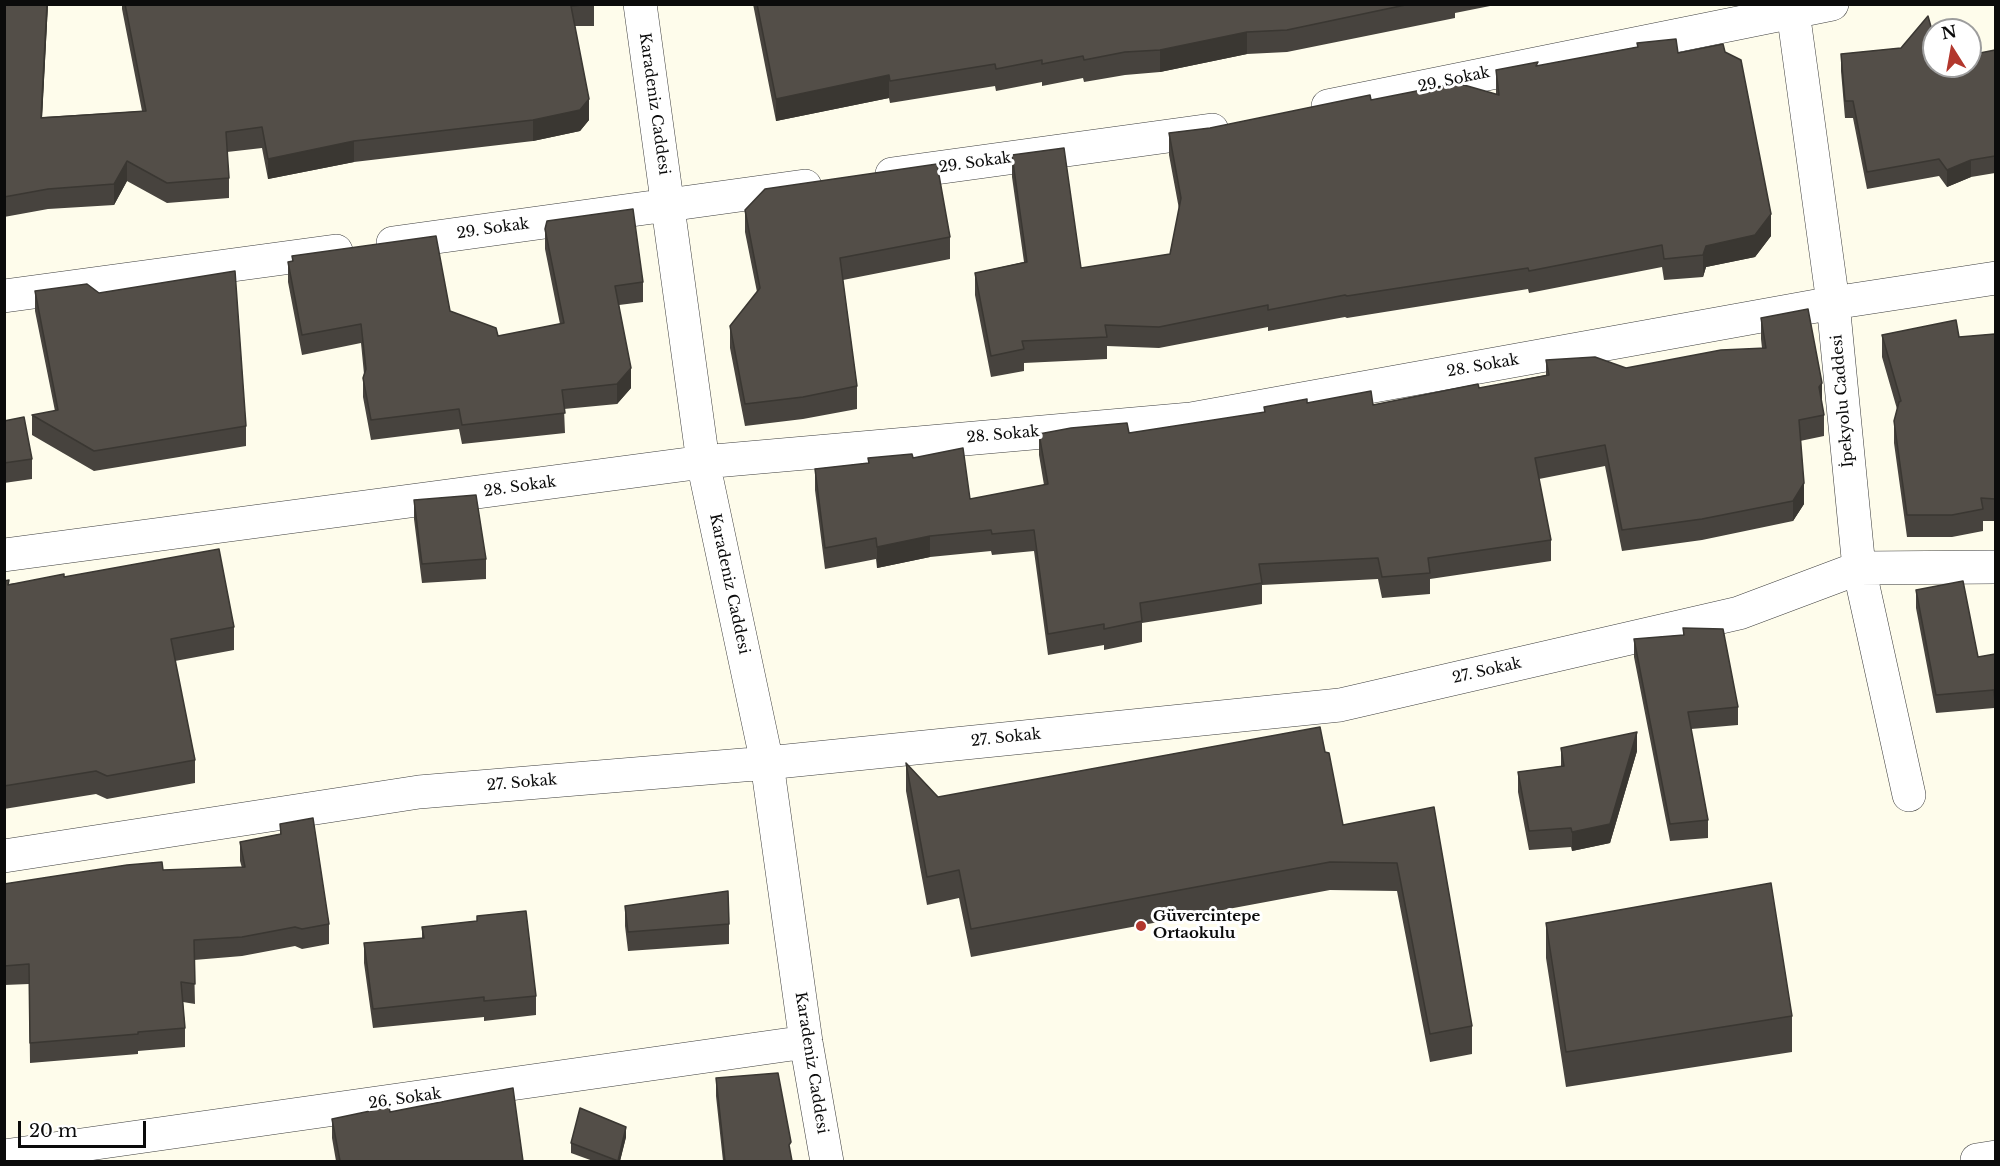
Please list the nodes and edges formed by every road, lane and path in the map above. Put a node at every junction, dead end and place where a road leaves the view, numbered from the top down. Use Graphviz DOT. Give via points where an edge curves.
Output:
graph roads {
  1 [pos="640,4"];
  2 [pos="1832,4"];
  3 [pos="1793,8"];
  4 [pos="1300,112"];
  5 [pos="1241,124"];
  6 [pos="866,178"];
  7 [pos="831,183"];
  8 [pos="667,205"];
  9 [pos="1995,278"];
  10 [pos="4,296"];
  11 [pos="1833,303"];
  12 [pos="703,462"];
  13 [pos="4,555"];
  14 [pos="1995,567"];
  15 [pos="1859,568"];
  16 [pos="767,763"];
  17 [pos="1909,795"];
  18 [pos="4,856"];
  19 [pos="806,1042"];
  20 [pos="4,1156"];
  21 [pos="827,1161"];
  1 -- 8 [label="street, Karadeniz Caddesi"];
  2 -- 3 [label="street, 29. Sokak"];
  3 -- 4 [label="street, 29. Sokak"];
  3 -- 11 [label="street, İpekyolu Caddesi"];
  5 -- 6 [label="street, 29. Sokak"];
  7 -- 8 [label="street, 29. Sokak"];
  8 -- 10 [label="street, 29. Sokak"];
  8 -- 12 [label="street, Karadeniz Caddesi"];
  9 -- 11 [label="street, 28. Sokak"];
  11 -- 12 [label="street, 28. Sokak" via="1191,419"];
  11 -- 15 [label="street, İpekyolu Caddesi"];
  12 -- 13 [label="street, 28. Sokak"];
  12 -- 16 [label="street, Karadeniz Caddesi"];
  14 -- 15 [label="street, 27. Sokak"];
  15 -- 16 [label="street, 27. Sokak" via="1739,613 1340,705"];
  15 -- 17 [label="street, İpekyolu Caddesi"];
  16 -- 18 [label="street, 27. Sokak" via="419,792"];
  16 -- 19 [label="street, Karadeniz Caddesi"];
  19 -- 20 [label="street, 26. Sokak"];
  19 -- 21 [label="street, Karadeniz Caddesi"];
}
